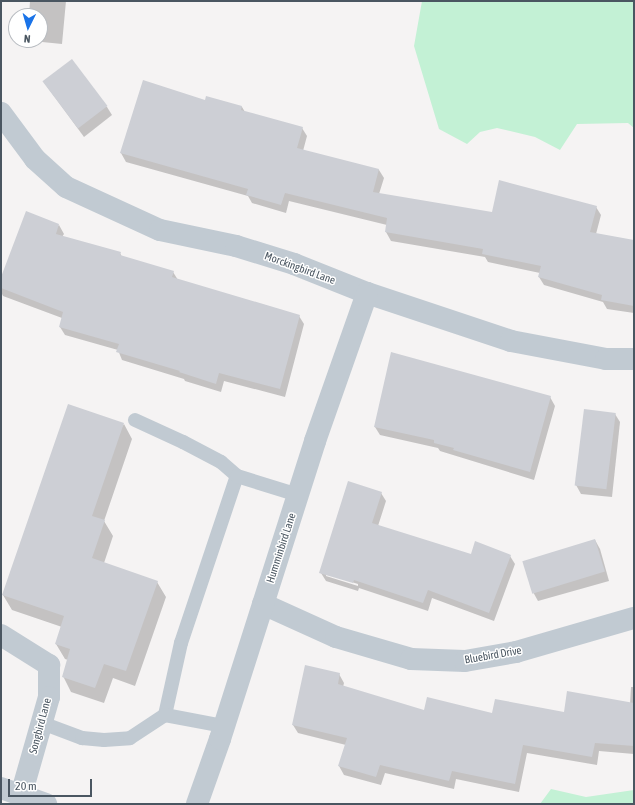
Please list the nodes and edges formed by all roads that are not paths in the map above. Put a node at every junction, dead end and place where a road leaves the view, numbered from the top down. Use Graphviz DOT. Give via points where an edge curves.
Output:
graph roads {
  1 [pos="1,113"];
  2 [pos="367,294"];
  3 [pos="634,359"];
  4 [pos="135,420"];
  5 [pos="237,476"];
  6 [pos="298,495"];
  7 [pos="263,604"];
  8 [pos="634,618"];
  9 [pos="1,635"];
  10 [pos="165,715"];
  11 [pos="42,723"];
  12 [pos="224,726"];
  13 [pos="11,791"];
  14 [pos="46,804"];
  15 [pos="197,804"];
  1 -- 2 [label="street, Morckingbird Lane" via="35,159 66,187 160,230 236,246 294,264"];
  2 -- 3 [label="street, Morckingbird Lane" via="511,341 606,358"];
  2 -- 6 [label="street, Humminbird Lane"];
  4 -- 5 [label="lane" via="221,462"];
  5 -- 6 [label="lane"];
  5 -- 10 [label="lane" via="181,643"];
  6 -- 7 [label="street, Humminbird Lane"];
  7 -- 8 [label="street, Bluebird Drive" via="336,637 411,660 465,661 516,652"];
  7 -- 12 [label="street, Humminbird Lane"];
  9 -- 11 [label="street, Songbird Lane" via="49,665 49,697"];
  10 -- 11 [label="lane" via="130,738 104,740 82,738"];
  10 -- 12 [label="lane"];
  11 -- 13 [label="street, Songbird Lane"];
  12 -- 15 [label="street, Humminbird Lane"];
  13 -- 14 [label="street"];
}
